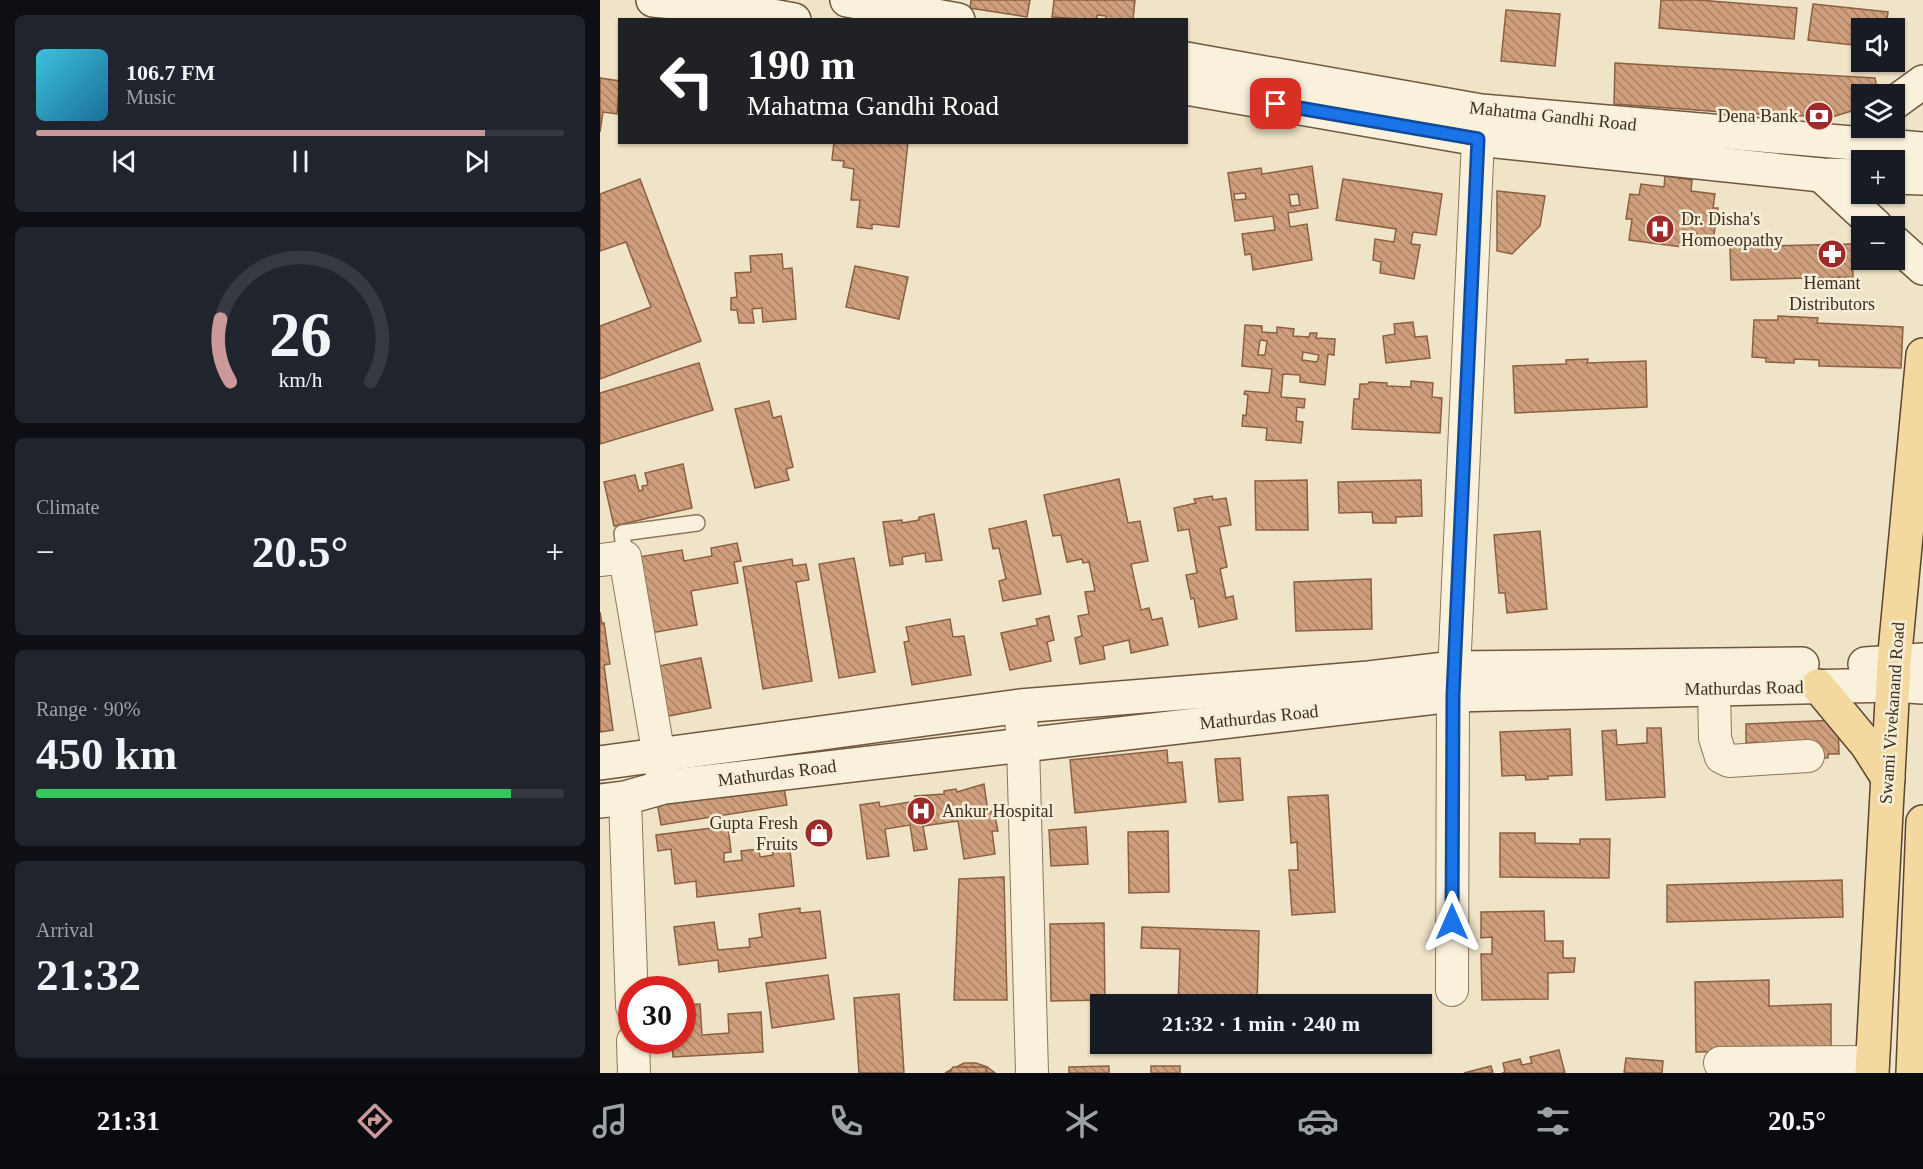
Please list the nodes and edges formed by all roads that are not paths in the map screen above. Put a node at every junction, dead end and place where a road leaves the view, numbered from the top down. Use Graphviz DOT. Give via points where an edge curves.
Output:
graph roads {
  1 [pos="652,0"];
  2 [pos="847,0"];
  3 [pos="783,18"];
  4 [pos="947,18"];
  5 [pos="1188,59"];
  6 [pos="1923,81"];
  7 [pos="1188,88"];
  8 [pos="1905,95"];
  9 [pos="1480,125"];
  10 [pos="1851,131"];
  11 [pos="1832,141"];
  12 [pos="1923,149"];
  13 [pos="1821,175"];
  14 [pos="1851,176"];
  15 [pos="1905,177"];
  16 [pos="1923,178"];
  17 [pos="1865,216"];
  18 [pos="1905,252"];
  19 [pos="1923,268"];
  20 [pos="1923,355"];
  21 [pos="697,523"];
  22 [pos="612,559"];
  23 [pos="1908,674"];
  24 [pos="1454,682"];
  25 [pos="1818,686"];
  26 [pos="1714,689"];
  27 [pos="1020,706"];
  28 [pos="1023,744"];
  29 [pos="658,754"];
  30 [pos="1808,756"];
  31 [pos="600,763"];
  32 [pos="1887,778"];
  33 [pos="664,787"];
  34 [pos="612,799"];
  35 [pos="1923,822"];
  36 [pos="629,976"];
  37 [pos="1452,990"];
  38 [pos="633,1054"];
  39 [pos="1720,1063"];
  40 [pos="1872,1067"];
  41 [pos="634,1073"];
  42 [pos="1032,1073"];
  43 [pos="1913,1073"];
  1 -- 3 [label="street"];
  2 -- 4 [label="street"];
  5 -- 9 [label="street, Mahatma Gandhi Road"];
  6 -- 8 [label="street"];
  7 -- 9 [label="street, Mahatma Gandhi Road"];
  9 -- 11 [label="street, Mahatma Gandhi Road"];
  9 -- 13 [label="street, Mahatma Gandhi Road"];
  9 -- 24 [label="street"];
  10 -- 11 [label="street"];
  11 -- 12 [label="street, Mahatma Gandhi Road"];
  13 -- 14 [label="street, Mahatma Gandhi Road"];
  13 -- 17 [label="street"];
  15 -- 16 [label="street"];
  18 -- 19 [label="street"];
  20 -- 23 [label="main road, Swami Vivekanand Road"];
  21 -- 22 [label="lane" via="622,533"];
  22 -- 29 [label="street"];
  23 -- 24 [label="street"];
  23 -- 25 [label="street, Mathurdas Road"];
  23 -- 32 [label="main road, Swami Vivekanand Road"];
  24 -- 26 [label="street, Mathurdas Road"];
  24 -- 27 [label="street" via="1358,679"];
  24 -- 28 [label="street, Mathurdas Road"];
  24 -- 37 [label="street"];
  25 -- 26 [label="street, Mathurdas Road"];
  25 -- 32 [label="main road" via="1867,745"];
  26 -- 30 [label="street" via="1715,738 1721,757 1729,761"];
  27 -- 28 [label="street"];
  27 -- 29 [label="street"];
  28 -- 33 [label="street, Mathurdas Road"];
  28 -- 42 [label="street"];
  29 -- 31 [label="street"];
  29 -- 33 [label="street"];
  32 -- 40 [label="main road, Swami Vivekanand Road"];
  33 -- 34 [label="street, Mathurdas Road"];
  34 -- 36 [label="street"];
  35 -- 43 [label="main road"];
  38 -- 41 [label="street"];
  39 -- 40 [label="street"];
}
